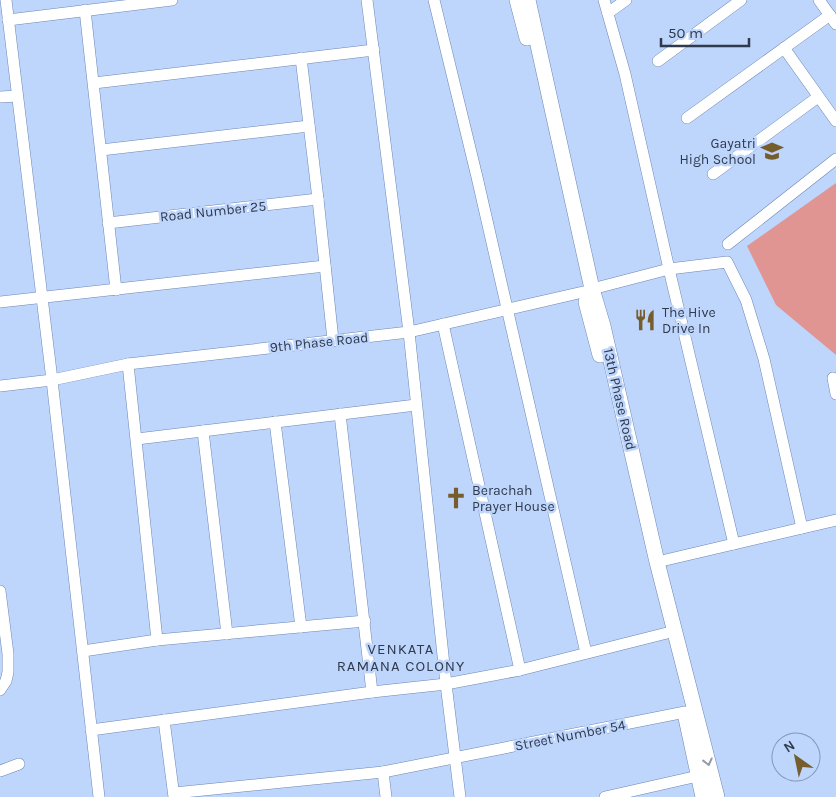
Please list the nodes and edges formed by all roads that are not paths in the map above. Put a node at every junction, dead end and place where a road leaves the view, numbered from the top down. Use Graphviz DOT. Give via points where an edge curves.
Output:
graph roads {
  1 [pos="6,0"];
  2 [pos="172,0"];
  3 [pos="368,0"];
  4 [pos="434,0"];
  5 [pos="517,0"];
  6 [pos="528,0"];
  7 [pos="604,0"];
  8 [pos="626,0"];
  9 [pos="741,0"];
  10 [pos="819,0"];
  11 [pos="85,10"];
  12 [pos="608,13"];
  13 [pos="833,20"];
  14 [pos="6,25"];
  15 [pos="784,48"];
  16 [pos="374,50"];
  17 [pos="301,58"];
  18 [pos="658,61"];
  19 [pos="94,83"];
  20 [pos="17,96"];
  21 [pos="818,96"];
  22 [pos="0,98"];
  23 [pos="686,118"];
  24 [pos="836,121"];
  25 [pos="309,126"];
  26 [pos="101,150"];
  27 [pos="836,159"];
  28 [pos="713,174"];
  29 [pos="318,200"];
  30 [pos="108,222"];
  31 [pos="728,244"];
  32 [pos="325,266"];
  33 [pos="669,269"];
  34 [pos="116,290"];
  35 [pos="588,290"];
  36 [pos="42,297"];
  37 [pos="0,302"];
  38 [pos="507,310"];
  39 [pos="443,324"];
  40 [pos="597,326"];
  41 [pos="409,332"];
  42 [pos="333,340"];
  43 [pos="128,364"];
  44 [pos="833,378"];
  45 [pos="52,380"];
  46 [pos="0,386"];
  47 [pos="836,394"];
  48 [pos="416,405"];
  49 [pos="340,414"];
  50 [pos="275,422"];
  51 [pos="203,431"];
  52 [pos="137,439"];
  53 [pos="836,520"];
  54 [pos="802,528"];
  55 [pos="734,544"];
  56 [pos="657,562"];
  57 [pos="0,598"];
  58 [pos="365,621"];
  59 [pos="301,627"];
  60 [pos="668,633"];
  61 [pos="227,634"];
  62 [pos="157,640"];
  63 [pos="83,651"];
  64 [pos="586,653"];
  65 [pos="520,670"];
  66 [pos="446,684"];
  67 [pos="0,690"];
  68 [pos="372,692"];
  69 [pos="685,712"];
  70 [pos="164,720"];
  71 [pos="91,730"];
  72 [pos="696,739"];
  73 [pos="456,758"];
  74 [pos="19,764"];
  75 [pos="0,771"];
  76 [pos="383,772"];
  77 [pos="698,776"];
  78 [pos="174,795"];
  79 [pos="99,797"];
  80 [pos="386,797"];
  81 [pos="460,797"];
  82 [pos="605,797"];
  83 [pos="704,797"];
  84 [pos="717,797"];
  1 -- 14 [label="street"];
  2 -- 11 [label="street"];
  3 -- 16 [label="street"];
  4 -- 38 [label="street"];
  5 -- 35 [label="street, 13th Phase Road"];
  6 -- 35 [label="street, 13th Phase Road"];
  7 -- 12 [label="street"];
  8 -- 12 [label="street"];
  9 -- 18 [label="street"];
  10 -- 13 [label="street"];
  11 -- 14 [label="street"];
  11 -- 19 [label="street"];
  12 -- 33 [label="street"];
  13 -- 15 [label="street"];
  14 -- 20 [label="street"];
  15 -- 21 [label="street"];
  15 -- 23 [label="street"];
  16 -- 17 [label="street"];
  16 -- 41 [label="street"];
  17 -- 19 [label="street"];
  17 -- 25 [label="street"];
  19 -- 26 [label="street"];
  20 -- 22 [label="street"];
  20 -- 36 [label="street"];
  21 -- 24 [label="street"];
  21 -- 28 [label="street"];
  25 -- 26 [label="street"];
  25 -- 29 [label="street"];
  26 -- 30 [label="street"];
  27 -- 31 [label="street"];
  29 -- 30 [label="street, Road Number 25"];
  29 -- 32 [label="street"];
  30 -- 34 [label="street"];
  32 -- 34 [label="street"];
  32 -- 42 [label="street"];
  33 -- 35 [label="street, 9th Phase Road"];
  33 -- 54 [label="street, 9th Phase Road" via="727,262 746,300 764,359"];
  33 -- 55 [label="street"];
  34 -- 36 [label="street"];
  35 -- 38 [label="street, 9th Phase Road"];
  35 -- 40 [label="street, 13th Phase Road"];
  36 -- 37 [label="street"];
  36 -- 45 [label="street"];
  38 -- 39 [label="street, 9th Phase Road"];
  38 -- 64 [label="street"];
  39 -- 41 [label="street, 9th Phase Road"];
  39 -- 65 [label="street"];
  40 -- 56 [label="street, 13th Phase Road"];
  40 -- 60 [label="street, 13th Phase Road"];
  41 -- 42 [label="street, 9th Phase Road"];
  41 -- 48 [label="street"];
  42 -- 43 [label="street, 9th Phase Road"];
  43 -- 45 [label="street, 9th Phase Road"];
  43 -- 52 [label="street"];
  44 -- 47 [label="street"];
  45 -- 46 [label="street, 9th Phase Road"];
  45 -- 63 [label="street"];
  48 -- 49 [label="street"];
  48 -- 66 [label="street"];
  49 -- 50 [label="street"];
  49 -- 58 [label="street"];
  50 -- 51 [label="street"];
  50 -- 59 [label="street"];
  51 -- 52 [label="street"];
  51 -- 61 [label="street"];
  52 -- 62 [label="street"];
  53 -- 54 [label="street"];
  54 -- 55 [label="street"];
  55 -- 56 [label="street"];
  56 -- 72 [label="street, 13th Phase Road"];
  57 -- 67 [label="street" via="8,672"];
  58 -- 59 [label="street"];
  58 -- 68 [label="street"];
  59 -- 61 [label="street"];
  60 -- 64 [label="street"];
  60 -- 69 [label="street, 13th Phase Road"];
  61 -- 62 [label="street"];
  62 -- 63 [label="street"];
  63 -- 71 [label="street"];
  64 -- 65 [label="street"];
  65 -- 66 [label="street"];
  66 -- 68 [label="street"];
  66 -- 73 [label="street"];
  68 -- 70 [label="street"];
  69 -- 72 [label="street, 13th Phase Road"];
  69 -- 73 [label="street, Street Number 54"];
  70 -- 71 [label="street"];
  70 -- 78 [label="street"];
  71 -- 79 [label="street"];
  72 -- 77 [label="street, 13th Phase Road"];
  72 -- 84 [label="street, 13th Phase Road, one-way"];
  73 -- 76 [label="street, Street Number 54"];
  73 -- 81 [label="street"];
  74 -- 75 [label="street"];
  76 -- 78 [label="street, Street Number 54"];
  76 -- 80 [label="street"];
  77 -- 82 [label="street"];
  77 -- 83 [label="street, 13th Phase Road"];
}
